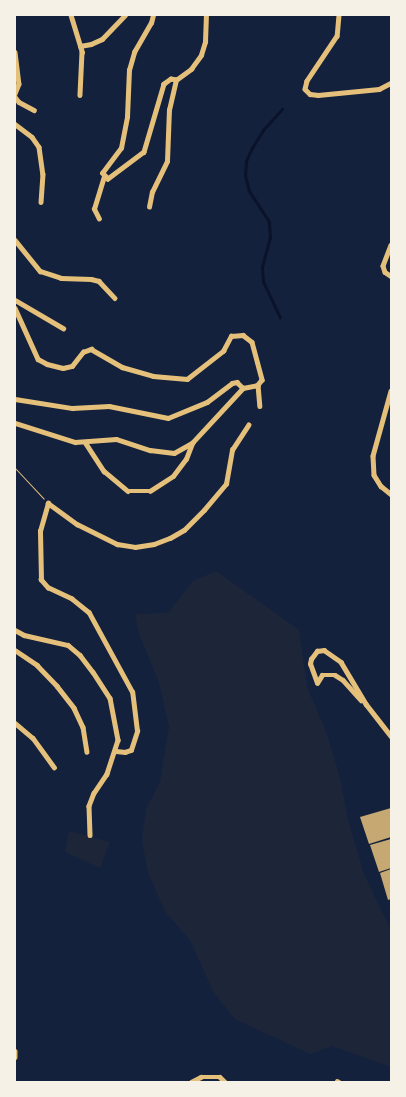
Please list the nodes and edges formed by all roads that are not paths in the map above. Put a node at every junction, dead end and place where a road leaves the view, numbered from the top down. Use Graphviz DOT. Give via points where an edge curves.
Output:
graph roads {
  1 [pos="71,15"];
  2 [pos="125,15"];
  3 [pos="153,15"];
  4 [pos="206,15"];
  5 [pos="339,15"];
  6 [pos="80,46"];
  7 [pos="15,52"];
  8 [pos="176,80"];
  9 [pos="391,83"];
  10 [pos="15,95"];
  11 [pos="80,95"];
  12 [pos="34,110"];
  13 [pos="15,124"];
  14 [pos="104,177"];
  15 [pos="41,202"];
  16 [pos="149,207"];
  17 [pos="99,219"];
  18 [pos="15,240"];
  19 [pos="391,245"];
  20 [pos="391,276"];
  21 [pos="115,298"];
  22 [pos="15,300"];
  23 [pos="15,308"];
  24 [pos="63,328"];
  25 [pos="258,385"];
  26 [pos="243,388"];
  27 [pos="391,391"];
  28 [pos="15,398"];
  29 [pos="260,406"];
  30 [pos="15,423"];
  31 [pos="248,425"];
  32 [pos="86,442"];
  33 [pos="192,443"];
  34 [pos="391,494"];
  35 [pos="15,630"];
  36 [pos="15,650"];
  37 [pos="366,704"];
  38 [pos="15,723"];
  39 [pos="391,736"];
  40 [pos="116,750"];
  41 [pos="87,752"];
  42 [pos="54,767"];
  43 [pos="90,835"];
  44 [pos="15,1051"];
  45 [pos="15,1057"];
  46 [pos="191,1082"];
  47 [pos="225,1082"];
  1 -- 6 [label="street"];
  2 -- 6 [label="street" via="102,39"];
  3 -- 14 [label="street" via="152,23 134,52 129,70 127,117 121,148 102,173"];
  4 -- 8 [label="street" via="201,55 191,69"];
  5 -- 9 [label="street" via="337,36 307,81 306,89 310,94 318,95 379,89"];
  6 -- 11 [label="street"];
  7 -- 10 [label="street" via="19,84"];
  8 -- 14 [label="street" via="171,79 164,84 144,152 108,179"];
  8 -- 16 [label="street" via="169,110 167,161 152,192"];
  10 -- 12 [label="street" via="19,102"];
  13 -- 15 [label="street" via="39,147 43,174"];
  14 -- 17 [label="street" via="94,210"];
  18 -- 21 [label="street" via="40,271 61,278 98,281"];
  19 -- 20 [label="street" via="383,266 384,272"];
  22 -- 24 [label="street"];
  23 -- 25 [label="street" via="38,359 48,364 63,368 72,366 83,352 91,350 122,366 153,376 187,379 223,350 231,336 243,335 252,342 255,350 262,380"];
  25 -- 26 [label="street"];
  25 -- 29 [label="street"];
  26 -- 28 [label="street" via="237,382 232,383 208,402 168,418 109,406 72,408"];
  26 -- 33 [label="street"];
  27 -- 34 [label="street" via="373,456 374,475"];
  30 -- 32 [label="street" via="75,442"];
  31 -- 40 [label="street" via="232,450 226,484 184,530 170,538 135,547 117,544 77,524 48,503 40,531 41,580 48,588 72,599 89,613 132,692 137,731 130,750"];
  32 -- 33 [label="street" via="116,439 174,454"];
  32 -- 33 [label="street" via="104,471 128,491 150,491 173,476 186,459"];
  35 -- 40 [label="street" via="68,645 80,655 110,698 118,740"];
  36 -- 41 [label="street" via="36,665 63,693 83,727"];
  37 -- 37 [label="street" via="341,662 324,650 314,654 310,664 317,683 322,675 335,675"];
  37 -- 39 [label="street"];
  38 -- 42 [label="street" via="33,738"];
  40 -- 43 [label="street" via="89,806"];
  44 -- 45 [label="street"];
  46 -- 47 [label="street" via="201,1076 220,1077"];
}
